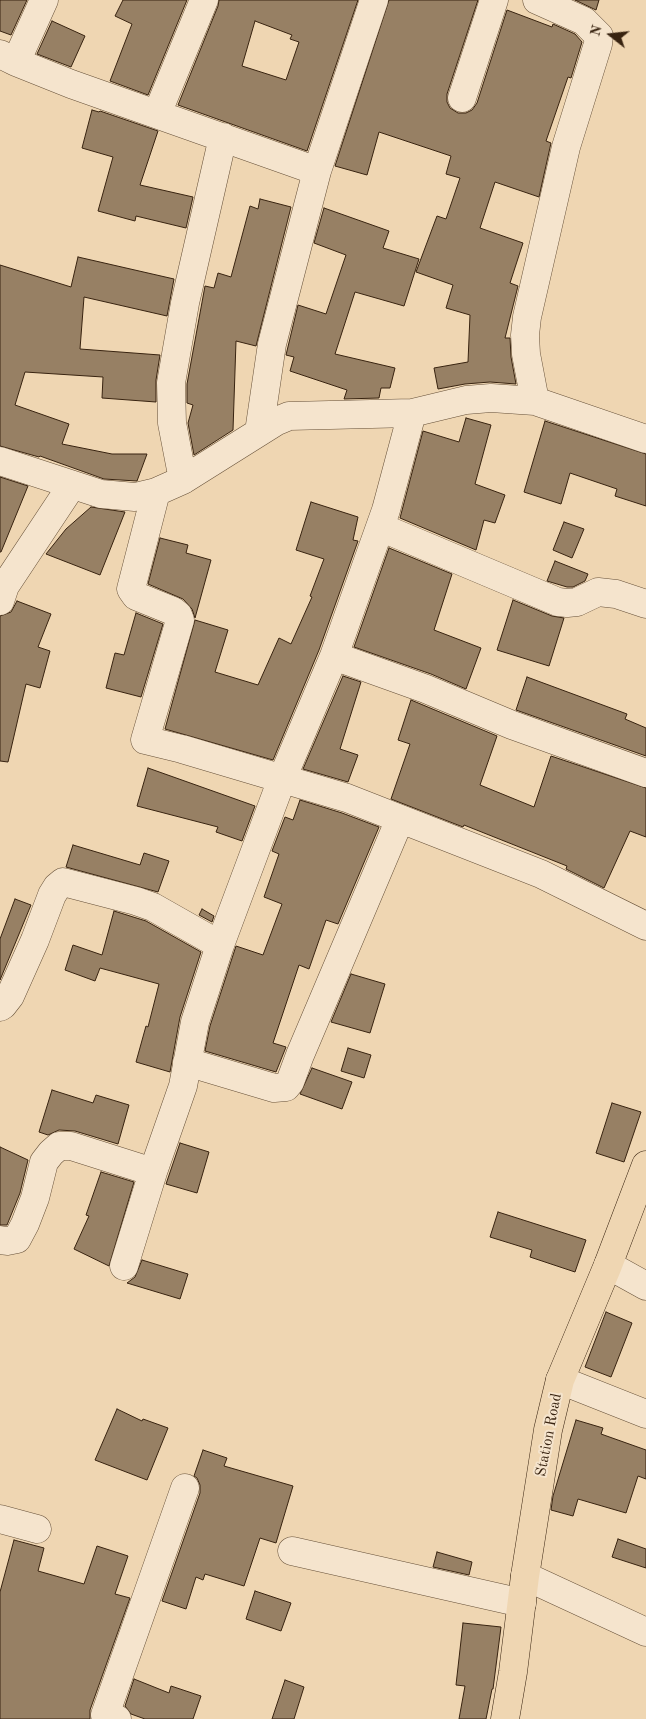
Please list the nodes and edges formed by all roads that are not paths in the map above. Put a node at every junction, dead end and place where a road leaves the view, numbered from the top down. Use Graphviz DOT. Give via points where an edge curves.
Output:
graph roads {
  1 [pos="44,0"];
  2 [pos="204,0"];
  3 [pos="374,0"];
  4 [pos="494,0"];
  5 [pos="537,0"];
  6 [pos="8,58"];
  7 [pos="462,98"];
  8 [pos="157,114"];
  9 [pos="223,137"];
  10 [pos="317,171"];
  11 [pos="535,402"];
  12 [pos="412,413"];
  13 [pos="259,432"];
  14 [pos="646,439"];
  15 [pos="0,461"];
  16 [pos="183,480"];
  17 [pos="72,485"];
  18 [pos="156,492"];
  19 [pos="380,527"];
  20 [pos="2,591"];
  21 [pos="646,604"];
  22 [pos="334,656"];
  23 [pos="646,774"];
  24 [pos="282,779"];
  25 [pos="400,819"];
  26 [pos="646,926"];
  27 [pos="220,945"];
  28 [pos="0,1007"];
  29 [pos="187,1062"];
  30 [pos="646,1165"];
  31 [pos="153,1172"];
  32 [pos="0,1240"];
  33 [pos="608,1265"];
  34 [pos="124,1266"];
  35 [pos="646,1286"];
  36 [pos="560,1380"];
  37 [pos="646,1414"];
  38 [pos="185,1488"];
  39 [pos="0,1519"];
  40 [pos="37,1529"];
  41 [pos="292,1551"];
  42 [pos="525,1576"];
  43 [pos="522,1603"];
  44 [pos="646,1632"];
  45 [pos="108,1718"];
  46 [pos="505,1719"];
  1 -- 6 [label="street"];
  2 -- 8 [label="street"];
  3 -- 10 [label="street"];
  4 -- 7 [label="street"];
  5 -- 11 [label="street" via="584,21 599,36 566,147 527,317 526,354"];
  6 -- 8 [label="street"];
  8 -- 9 [label="street"];
  9 -- 10 [label="street"];
  9 -- 16 [label="street" via="185,303 171,383 172,423"];
  10 -- 13 [label="street" via="272,344"];
  11 -- 12 [label="street" via="491,398 466,400"];
  11 -- 14 [label="street"];
  12 -- 13 [label="street" via="288,416"];
  12 -- 19 [label="street"];
  13 -- 16 [label="street"];
  15 -- 17 [label="street"];
  16 -- 18 [label="street"];
  17 -- 18 [label="street" via="101,494 135,497"];
  17 -- 20 [label="street"];
  18 -- 24 [label="street" via="131,590 136,596 173,611 180,620 145,740"];
  19 -- 21 [label="street" via="558,602 577,602 598,592"];
  19 -- 22 [label="street"];
  22 -- 23 [label="street"];
  22 -- 24 [label="street"];
  24 -- 25 [label="street" via="347,798"];
  24 -- 27 [label="street"];
  25 -- 26 [label="street" via="541,874"];
  25 -- 29 [label="street" via="286,1087 274,1088"];
  27 -- 28 [label="street" via="153,907 63,882 56,887 14,988"];
  27 -- 29 [label="street" via="195,1022"];
  29 -- 31 [label="street" via="183,1086"];
  30 -- 33 [label="main road, Station Road"];
  31 -- 32 [label="street" via="71,1146 59,1146 44,1162 35,1198 17,1239"];
  31 -- 34 [label="street"];
  33 -- 35 [label="street"];
  33 -- 36 [label="main road, Station Road"];
  36 -- 37 [label="street"];
  36 -- 42 [label="main road, Station Road" via="548,1430"];
  38 -- 45 [label="street"];
  39 -- 40 [label="street"];
  41 -- 43 [label="street"];
  42 -- 43 [label="main road, Station Road"];
  42 -- 44 [label="street"];
  43 -- 46 [label="main road, Station Road"];
}
